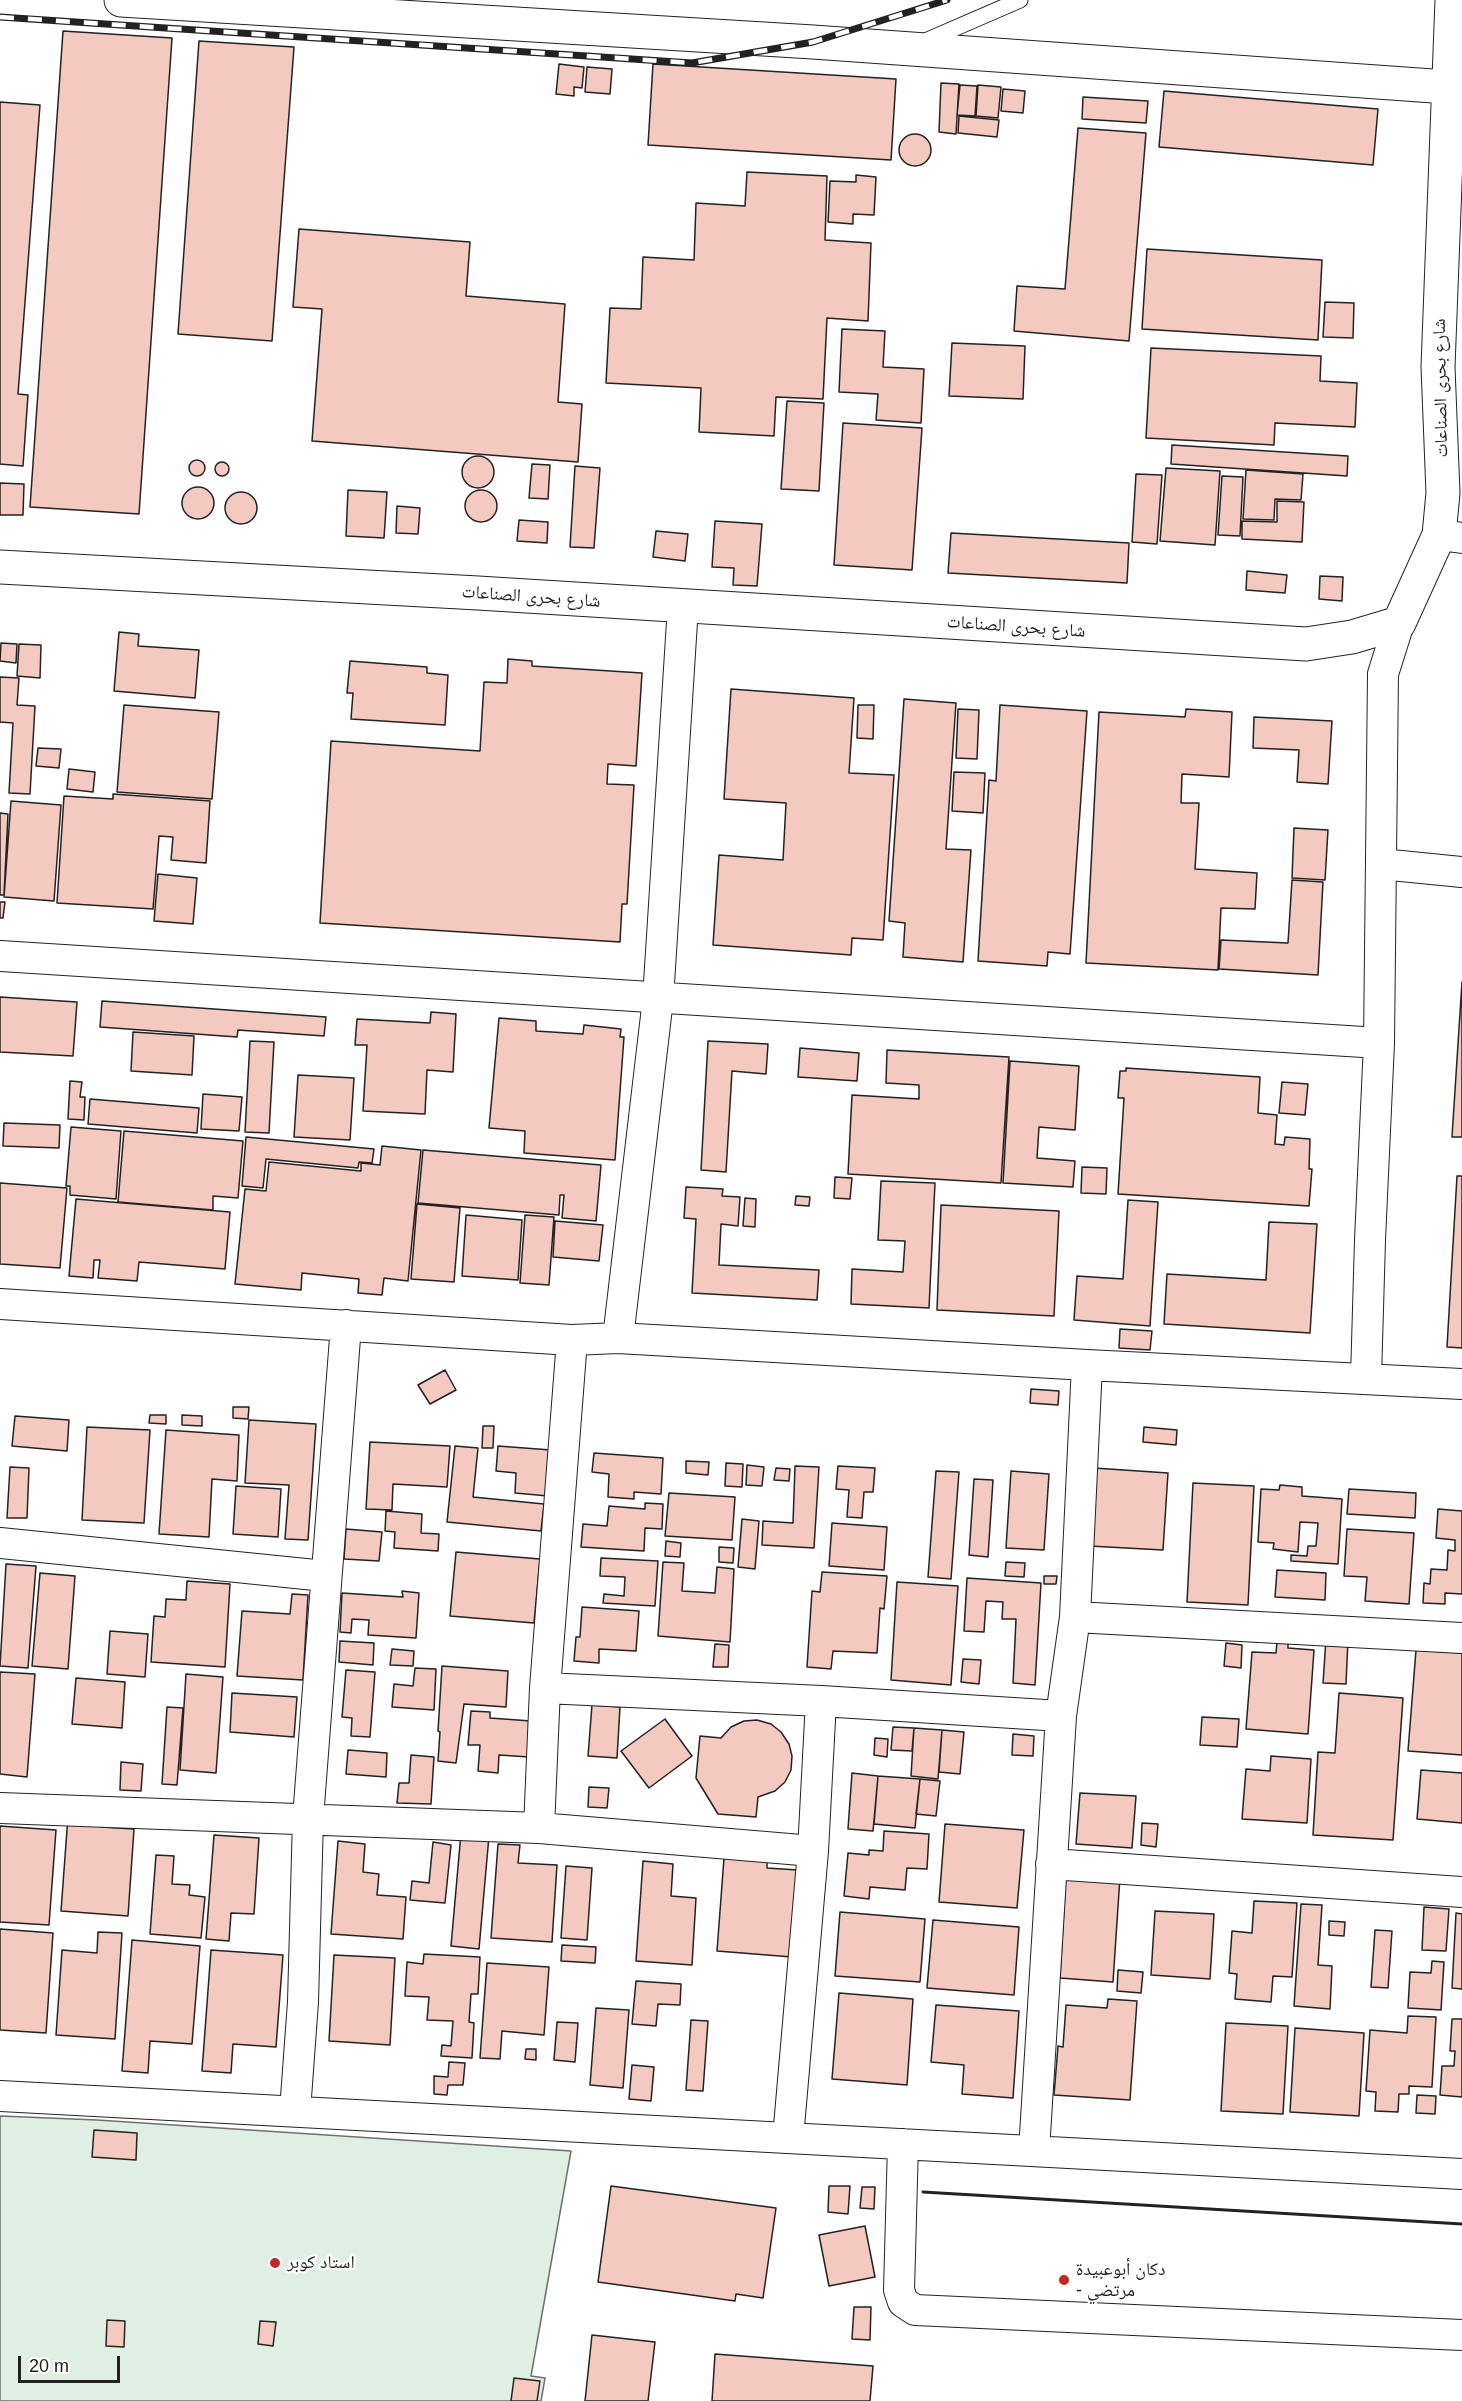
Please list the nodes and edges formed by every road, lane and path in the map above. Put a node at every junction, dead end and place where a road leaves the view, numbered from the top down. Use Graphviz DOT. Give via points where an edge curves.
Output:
graph roads {
  1 [pos="121,0"];
  2 [pos="1020,0"];
  3 [pos="1452,0"];
  4 [pos="311,6"];
  5 [pos="909,48"];
  6 [pos="1455,87"];
  7 [pos="1450,536"];
  8 [pos="0,567"];
  9 [pos="683,606"];
  10 [pos="1399,623"];
  11 [pos="1382,864"];
  12 [pos="1462,872"];
  13 [pos="0,956"];
  14 [pos="658,999"];
  15 [pos="1379,1042"];
  16 [pos="0,1304"];
  17 [pos="346,1325"];
  18 [pos="618,1338"];
  19 [pos="572,1340"];
  20 [pos="1087,1365"];
  21 [pos="1366,1378"];
  22 [pos="1462,1384"];
  23 [pos="0,1543"];
  24 [pos="325,1576"];
  25 [pos="1075,1617"];
  26 [pos="1462,1638"];
  27 [pos="545,1688"];
  28 [pos="820,1701"];
  29 [pos="1062,1716"];
  30 [pos="0,1808"];
  31 [pos="309,1818"];
  32 [pos="539,1828"];
  33 [pos="813,1851"];
  34 [pos="1051,1864"];
  35 [pos="1462,1892"];
  36 [pos="0,2096"];
  37 [pos="295,2111"];
  38 [pos="788,2138"];
  39 [pos="903,2144"];
  40 [pos="1034,2151"];
  41 [pos="1462,2174"];
  42 [pos="1462,2336"];
  1 -- 4 [label="street"];
  2 -- 5 [label="lane"];
  3 -- 6 [label="street, شارع بحرى الصناعات"];
  4 -- 5 [label="street"];
  5 -- 6 [label="street"];
  6 -- 7 [label="street, شارع بحرى الصناعات" via="1438,366 1443,493"];
  7 -- 10 [label="street, شارع بحرى الصناعات"];
  8 -- 9 [label="street, شارع بحرى الصناعات"];
  9 -- 10 [label="street, شارع بحرى الصناعات" via="1306,644 1352,637"];
  9 -- 14 [label="street"];
  10 -- 11 [label="street" via="1383,674"];
  11 -- 12 [label="street"];
  11 -- 15 [label="street"];
  13 -- 14 [label="street"];
  14 -- 15 [label="street"];
  14 -- 18 [label="street"];
  15 -- 21 [label="street"];
  16 -- 17 [label="street"];
  17 -- 19 [label="street"];
  17 -- 24 [label="street"];
  18 -- 19 [label="street"];
  18 -- 20 [label="street"];
  19 -- 27 [label="street"];
  20 -- 21 [label="street"];
  20 -- 25 [label="street"];
  21 -- 22 [label="street"];
  23 -- 24 [label="street"];
  24 -- 31 [label="street"];
  25 -- 26 [label="street"];
  25 -- 29 [label="street"];
  27 -- 28 [label="street"];
  27 -- 32 [label="street"];
  28 -- 29 [label="street"];
  28 -- 33 [label="street"];
  29 -- 34 [label="street"];
  30 -- 31 [label="street"];
  31 -- 32 [label="street"];
  31 -- 37 [label="street"];
  32 -- 33 [label="street"];
  33 -- 38 [label="street"];
  34 -- 35 [label="street"];
  34 -- 40 [label="street"];
  36 -- 37 [label="street"];
  37 -- 38 [label="street"];
  38 -- 39 [label="street"];
  39 -- 40 [label="street"];
  39 -- 42 [label="street" via="899,2290 903,2302 915,2310"];
  40 -- 41 [label="street"];
}
